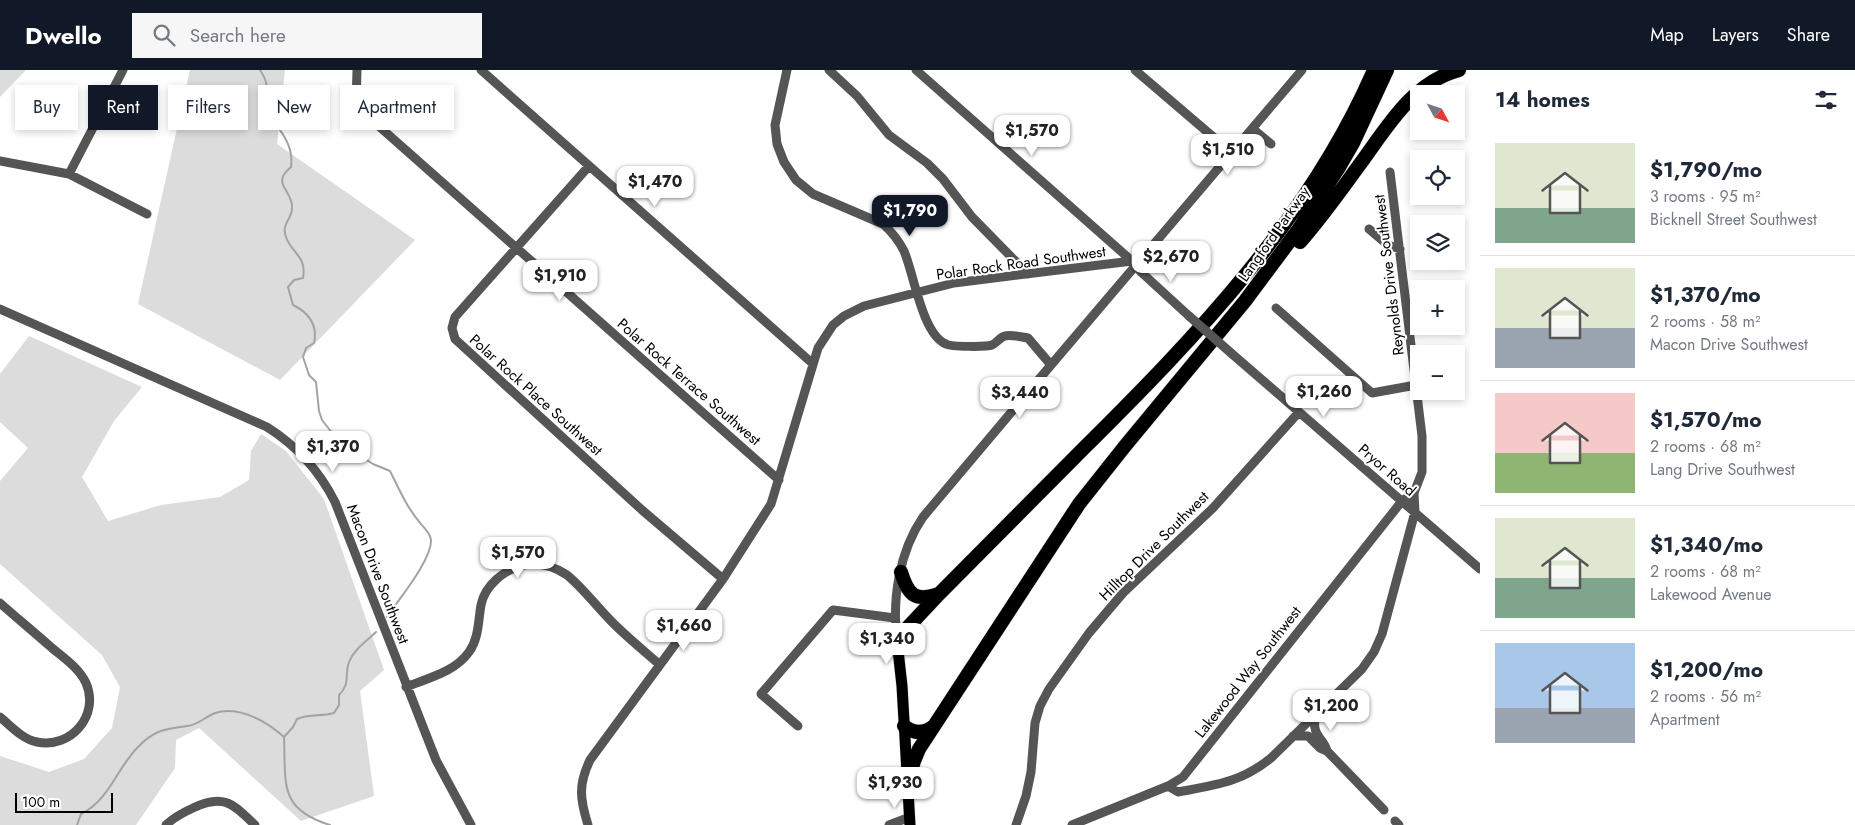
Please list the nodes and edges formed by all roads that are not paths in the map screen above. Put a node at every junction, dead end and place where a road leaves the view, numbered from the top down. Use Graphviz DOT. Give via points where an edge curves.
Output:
graph roads {
  1 [pos="123,70"];
  2 [pos="357,70"];
  3 [pos="481,70"];
  4 [pos="786,70"];
  5 [pos="829,70"];
  6 [pos="916,70"];
  7 [pos="1135,70"];
  8 [pos="1302,70"];
  9 [pos="1364,70"];
  10 [pos="1374,70"];
  11 [pos="1387,70"];
  12 [pos="1459,70"];
  13 [pos="1253,128"];
  14 [pos="1271,144"];
  15 [pos="1232,153"];
  16 [pos="0,161"];
  17 [pos="589,166"];
  18 [pos="1390,172"];
  19 [pos="69,174"];
  20 [pos="146,214"];
  21 [pos="1283,227"];
  22 [pos="1369,229"];
  23 [pos="516,248"];
  24 [pos="1400,249"];
  25 [pos="1134,264"];
  26 [pos="1028,274"];
  27 [pos="917,293"];
  28 [pos="1245,301"];
  29 [pos="1276,308"];
  30 [pos="0,309"];
  31 [pos="1411,345"];
  32 [pos="812,363"];
  33 [pos="1051,364"];
  34 [pos="1410,386"];
  35 [pos="1418,400"];
  36 [pos="1299,412"];
  37 [pos="779,480"];
  38 [pos="1414,493"];
  39 [pos="1402,501"];
  40 [pos="1415,512"];
  41 [pos="1480,568"];
  42 [pos="901,572"];
  43 [pos="723,579"];
  44 [pos="939,594"];
  45 [pos="0,603"];
  46 [pos="895,618"];
  47 [pos="897,641"];
  48 [pos="660,665"];
  49 [pos="406,687"];
  50 [pos="1315,715"];
  51 [pos="0,716"];
  52 [pos="798,726"];
  53 [pos="904,726"];
  54 [pos="934,726"];
  55 [pos="1293,736"];
  56 [pos="1327,750"];
  57 [pos="908,782"];
  58 [pos="1168,786"];
  59 [pos="1384,810"];
  60 [pos="910,821"];
  61 [pos="166,825"];
  62 [pos="255,825"];
  63 [pos="471,825"];
  64 [pos="588,825"];
  65 [pos="889,825"];
  66 [pos="1016,825"];
  67 [pos="1072,825"];
  1 -- 19 [label="street"];
  2 -- 23 [label="street, Polar Rock Terrace Southwest" via="356,106"];
  3 -- 17 [label="street"];
  4 -- 27 [label="street" via="775,125 777,144 784,162 796,180 813,194 883,224 905,252"];
  5 -- 26 [label="street" via="857,96 888,135 943,178 972,217"];
  6 -- 25 [label="street, Pryor Road"];
  7 -- 15 [label="street"];
  8 -- 13 [label="street"];
  9 -- 21 [label="highway"];
  10 -- 21 [label="highway, Langford Parkway" via="1340,140"];
  11 -- 28 [label="highway, Langford Parkway" via="1338,169"];
  12 -- 28 [label="highway" via="1429,84 1405,104 1306,235"];
  13 -- 14 [label="street"];
  13 -- 15 [label="street"];
  15 -- 25 [label="street"];
  16 -- 19 [label="street"];
  17 -- 23 [label="street, Polar Rock Place Southwest"];
  17 -- 32 [label="street"];
  18 -- 24 [label="street, Reynolds Drive Southwest"];
  19 -- 20 [label="street"];
  21 -- 44 [label="highway, Langford Parkway" via="1190,339"];
  22 -- 24 [label="street" via="1388,245"];
  23 -- 37 [label="street, Polar Rock Terrace Southwest"];
  23 -- 43 [label="street, Polar Rock Place Southwest" via="455,317 452,328 455,339 642,510"];
  24 -- 31 [label="street, Reynolds Drive Southwest"];
  25 -- 26 [label="street, Polar Rock Road Southwest"];
  25 -- 33 [label="street"];
  25 -- 36 [label="street, Pryor Road, bridge"];
  26 -- 27 [label="street, Polar Rock Road Southwest" via="954,283"];
  27 -- 32 [label="street, Polar Rock Road Southwest" via="864,306 844,316 824,336"];
  27 -- 33 [label="street" via="933,332 947,345 991,346 1004,336 1028,338"];
  28 -- 54 [label="highway, Langford Parkway" via="1124,446 1074,512"];
  29 -- 34 [label="street" via="1372,393"];
  30 -- 49 [label="street, Macon Drive Southwest" via="267,427 296,448 318,473 335,502"];
  32 -- 37 [label="street, Polar Rock Road Southwest"];
  33 -- 42 [label="street" via="923,517 910,541"];
  35 -- 38 [label="street, Reynolds Drive Southwest" via="1422,472"];
  36 -- 39 [label="street, Pryor Road"];
  36 -- 66 [label="street, Hilltop Drive Southwest" via="1213,508 1123,593 1089,633 1049,689 1035,723 1031,772"];
  37 -- 43 [label="street, Polar Rock Road Southwest" via="771,504"];
  38 -- 39 [label="street, Lakewood Way Southwest"];
  38 -- 40 [label="street"];
  39 -- 40 [label="street, Pryor Road"];
  39 -- 58 [label="street, Lakewood Way Southwest" via="1183,777"];
  40 -- 41 [label="street, Pryor Road"];
  40 -- 50 [label="street" via="1382,634 1374,652 1362,669"];
  42 -- 44 [label="highway" via="907,589 916,597"];
  42 -- 46 [label="street"];
  43 -- 48 [label="street, Polar Rock Road Southwest"];
  44 -- 47 [label="highway, Langford Parkway"];
  45 -- 51 [label="street" via="78,670 87,685 90,700 87,716 79,729 52,743 37,742 23,736"];
  46 -- 47 [label="street"];
  46 -- 52 [label="street" via="833,610 761,694"];
  47 -- 53 [label="main road"];
  48 -- 49 [label="street" via="613,624 568,576 549,566 530,564 506,572 490,587 482,604 476,639 462,660"];
  48 -- 64 [label="street, Polar Rock Road Southwest" via="590,760 584,773 581,798"];
  49 -- 63 [label="street, Macon Drive Southwest" via="436,760"];
  50 -- 55 [label="street"];
  50 -- 56 [label="street" via="1316,733"];
  53 -- 54 [label="highway" via="918,732"];
  53 -- 57 [label="main road"];
  54 -- 57 [label="highway, Langford Parkway" via="914,761"];
  55 -- 56 [label="street" via="1308,736 1320,748"];
  55 -- 58 [label="street" via="1257,769 1230,782 1178,792"];
  56 -- 59 [label="street"];
  57 -- 60 [label="main road"];
  58 -- 67 [label="street, Lakewood Way Southwest"];
  60 -- 65 [label="street"];
  61 -- 62 [label="street" via="174,817 206,801 218,800 236,807"];
}
